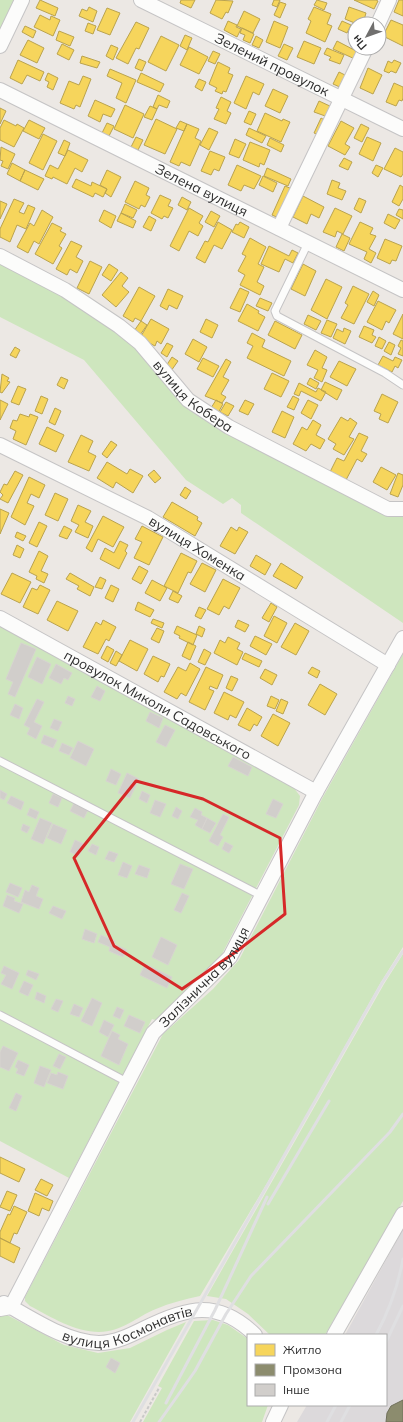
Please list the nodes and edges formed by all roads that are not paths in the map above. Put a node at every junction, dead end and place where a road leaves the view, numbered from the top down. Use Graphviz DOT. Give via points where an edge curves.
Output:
graph roads {
  1 [pos="22,0"];
  2 [pos="141,0"];
  3 [pos="389,0"];
  4 [pos="382,16"];
  5 [pos="0,46"];
  6 [pos="362,56"];
  7 [pos="0,90"];
  8 [pos="342,99"];
  9 [pos="403,129"];
  10 [pos="279,228"];
  11 [pos="308,243"];
  12 [pos="0,256"];
  13 [pos="403,290"];
  14 [pos="403,385"];
  15 [pos="0,445"];
  16 [pos="403,509"];
  17 [pos="0,618"];
  18 [pos="403,638"];
  19 [pos="388,665"];
  20 [pos="0,760"];
  21 [pos="316,792"];
  22 [pos="262,896"];
  23 [pos="0,1015"];
  24 [pos="129,1083"];
  25 [pos="403,1214"];
  26 [pos="4,1306"];
  27 [pos="254,1334"];
  28 [pos="335,1334"];
  29 [pos="280,1406"];
  30 [pos="273,1422"];
  1 -- 5 [label="street"];
  2 -- 8 [label="street, Зелений провулок"];
  3 -- 4 [label="street"];
  6 -- 8 [label="street"];
  7 -- 10 [label="street, Зелена вулиця"];
  8 -- 9 [label="street, Зелений провулок"];
  8 -- 10 [label="street"];
  10 -- 11 [label="street, Зелена вулиця"];
  11 -- 13 [label="street, Зелена вулиця"];
  11 -- 14 [label="lane" via="275,311 277,316"];
  12 -- 16 [label="street, вулиця Кобера" via="65,290 119,326 140,343 188,400 229,427 388,509"];
  15 -- 19 [label="street, вулиця Хоменка" via="148,518"];
  17 -- 21 [label="street, провулок Миколи Садовського"];
  18 -- 19 [label="street, Залізнична вулиця"];
  19 -- 21 [label="street, Залізнична вулиця"];
  20 -- 22 [label="lane"];
  21 -- 22 [label="street, Залізнична вулиця"];
  22 -- 24 [label="street, Залізнична вулиця" via="230,957 153,1033"];
  23 -- 24 [label="lane"];
  24 -- 26 [label="street, Залізнична вулиця"];
  25 -- 28 [label="street"];
  26 -- 27 [label="street, вулиця Космонавтів" via="68,1337 99,1343 125,1338 176,1314 196,1310 215,1310 226,1314"];
  29 -- 30 [label="street"];
}
